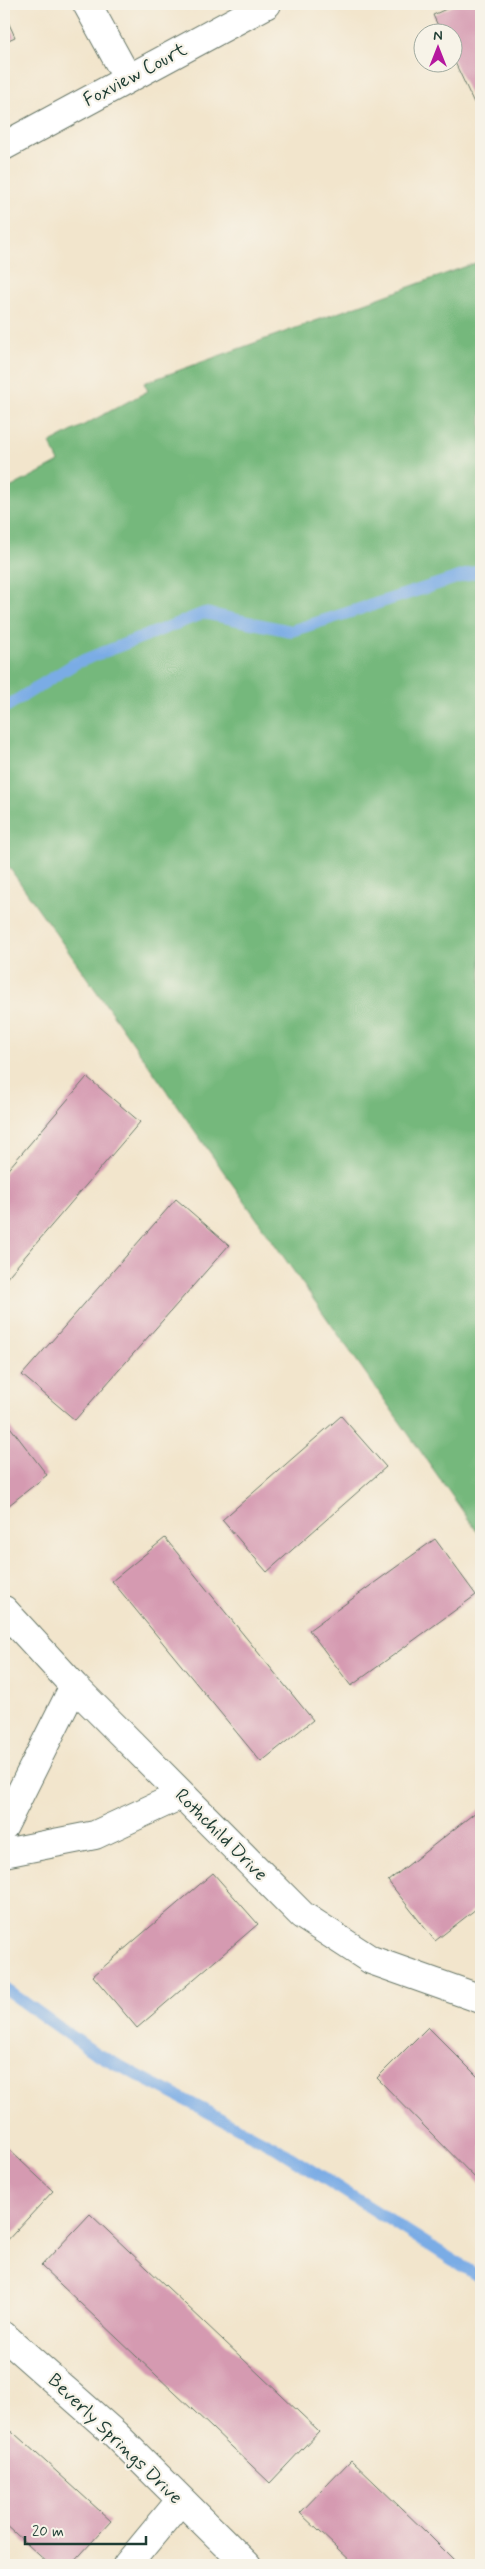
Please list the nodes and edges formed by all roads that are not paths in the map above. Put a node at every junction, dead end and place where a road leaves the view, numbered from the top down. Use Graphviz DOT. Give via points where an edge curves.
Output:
graph roads {
  1 [pos="87,4"];
  2 [pos="267,4"];
  3 [pos="128,79"];
  4 [pos="4,146"];
  5 [pos="4,1610"];
  6 [pos="74,1686"];
  7 [pos="181,1795"];
  8 [pos="4,1826"];
  9 [pos="4,1853"];
  10 [pos="481,1999"];
  11 [pos="4,2336"];
  12 [pos="180,2501"];
  13 [pos="127,2565"];
  14 [pos="247,2565"];
  1 -- 3 [label="street"];
  2 -- 3 [label="street, Foxview Court"];
  3 -- 4 [label="street, Foxview Court"];
  5 -- 6 [label="street, Rothchild Drive"];
  6 -- 7 [label="street, Rothchild Drive"];
  6 -- 8 [label="street"];
  7 -- 9 [label="street" via="94,1835"];
  7 -- 10 [label="street, Rothchild Drive" via="302,1915 371,1960"];
  11 -- 12 [label="street, Beverly Springs Drive" via="114,2434"];
  12 -- 13 [label="street"];
  12 -- 14 [label="street, Beverly Springs Drive"];
}
